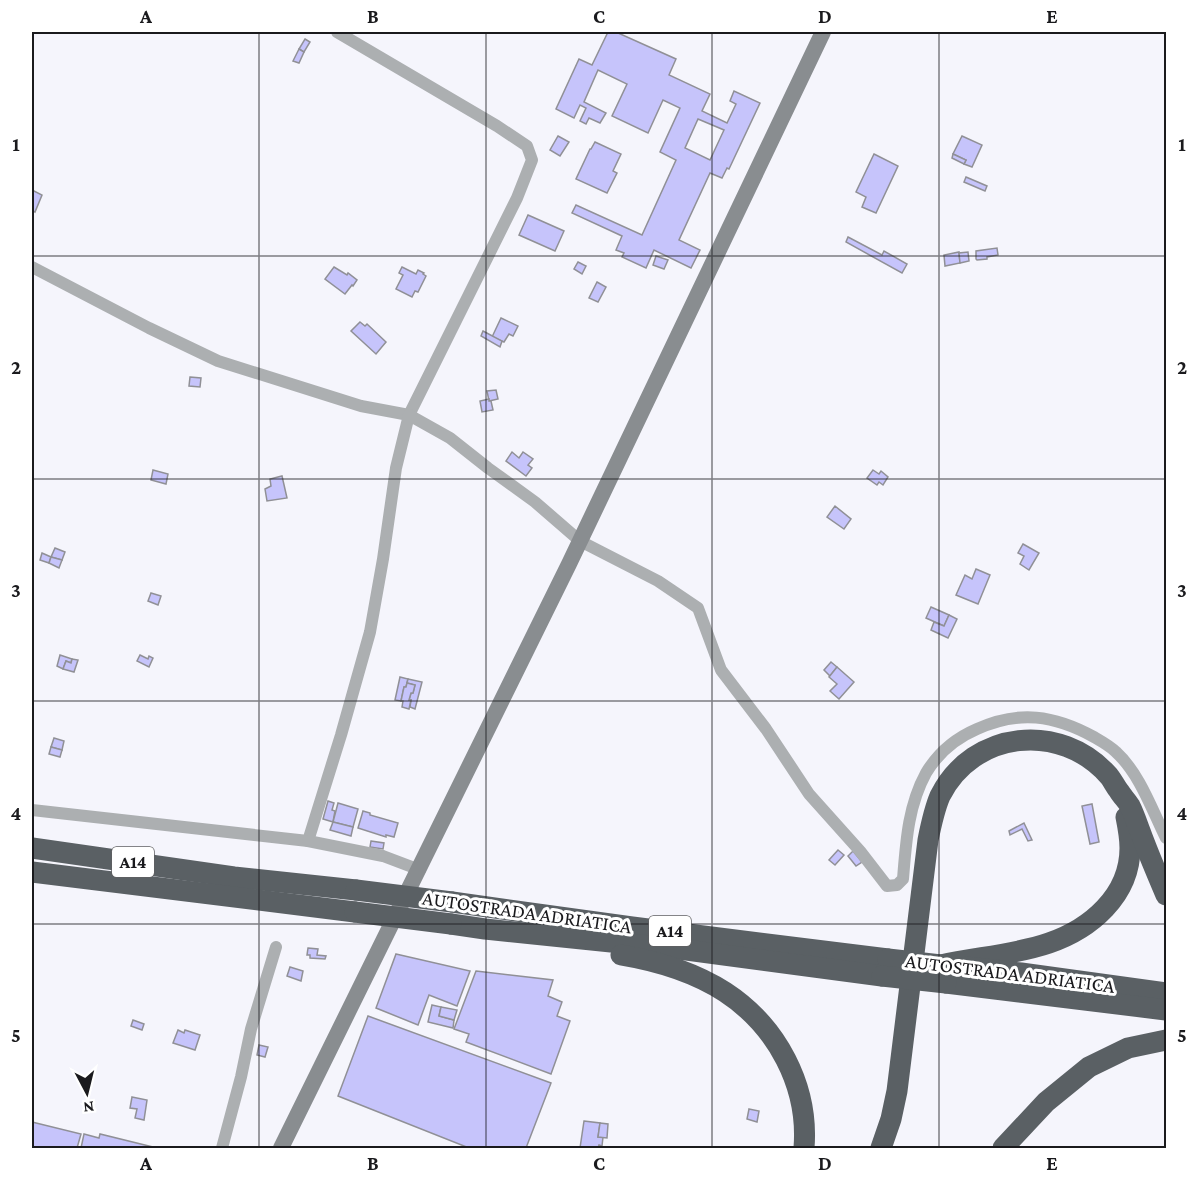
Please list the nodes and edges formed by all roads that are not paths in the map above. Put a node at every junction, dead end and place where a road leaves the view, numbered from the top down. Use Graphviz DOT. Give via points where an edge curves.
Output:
graph roads {
  1 [pos="337,32"];
  2 [pos="823,32"];
  3 [pos="32,267"];
  4 [pos="409,416"];
  5 [pos="580,541"];
  6 [pos="1118,790"];
  7 [pos="32,810"];
  8 [pos="1167,838"];
  9 [pos="308,841"];
  10 [pos="32,848"];
  11 [pos="420,870"];
  12 [pos="32,872"];
  13 [pos="1167,895"];
  14 [pos="485,929"];
  15 [pos="276,947"];
  16 [pos="885,968"];
  17 [pos="944,974"];
  18 [pos="1167,993"];
  19 [pos="1167,1010"];
  20 [pos="1167,1040"];
  21 [pos="222,1149"];
  22 [pos="281,1149"];
  23 [pos="804,1149"];
  24 [pos="881,1149"];
  25 [pos="1003,1149"];
  1 -- 4 [label="street" via="497,126 527,146 532,160"];
  2 -- 5 [label="main road"];
  3 -- 4 [label="street" via="218,361 361,406"];
  4 -- 5 [label="street" via="450,438"];
  4 -- 9 [label="street" via="396,468 370,632"];
  5 -- 8 [label="street" via="658,581 698,608 721,670 808,794 887,886 897,885 903,879 911,808 927,772 941,753 964,735 1014,717 1037,717 1080,729 1116,752 1140,784"];
  5 -- 11 [label="main road"];
  6 -- 13 [label="highway" via="1130,806"];
  6 -- 17 [label="highway" via="1130,851 1126,872 1108,906 1067,936"];
  6 -- 24 [label="highway" via="1088,757 1039,740 990,748 967,763 948,783 936,807 928,840 897,1091"];
  7 -- 9 [label="street"];
  9 -- 11 [label="street" via="383,856"];
  10 -- 16 [label="highway, AUTOSTRADA ADRIATICA / A14, bridge" via="632,927"];
  11 -- 22 [label="main road"];
  12 -- 14 [label="highway, AUTOSTRADA ADRIATICA / A14, bridge"];
  14 -- 16 [label="highway, AUTOSTRADA ADRIATICA / A14"];
  14 -- 23 [label="highway, A14" via="636,957 674,968 726,993 768,1030 790,1067 801,1100"];
  15 -- 21 [label="street"];
  16 -- 17 [label="highway, AUTOSTRADA ADRIATICA / A14, bridge"];
  17 -- 18 [label="highway, AUTOSTRADA ADRIATICA / A14" via="1021,973"];
  17 -- 19 [label="highway, AUTOSTRADA ADRIATICA / A14"];
  20 -- 25 [label="highway" via="1128,1048 1089,1067 1046,1102"];
}
